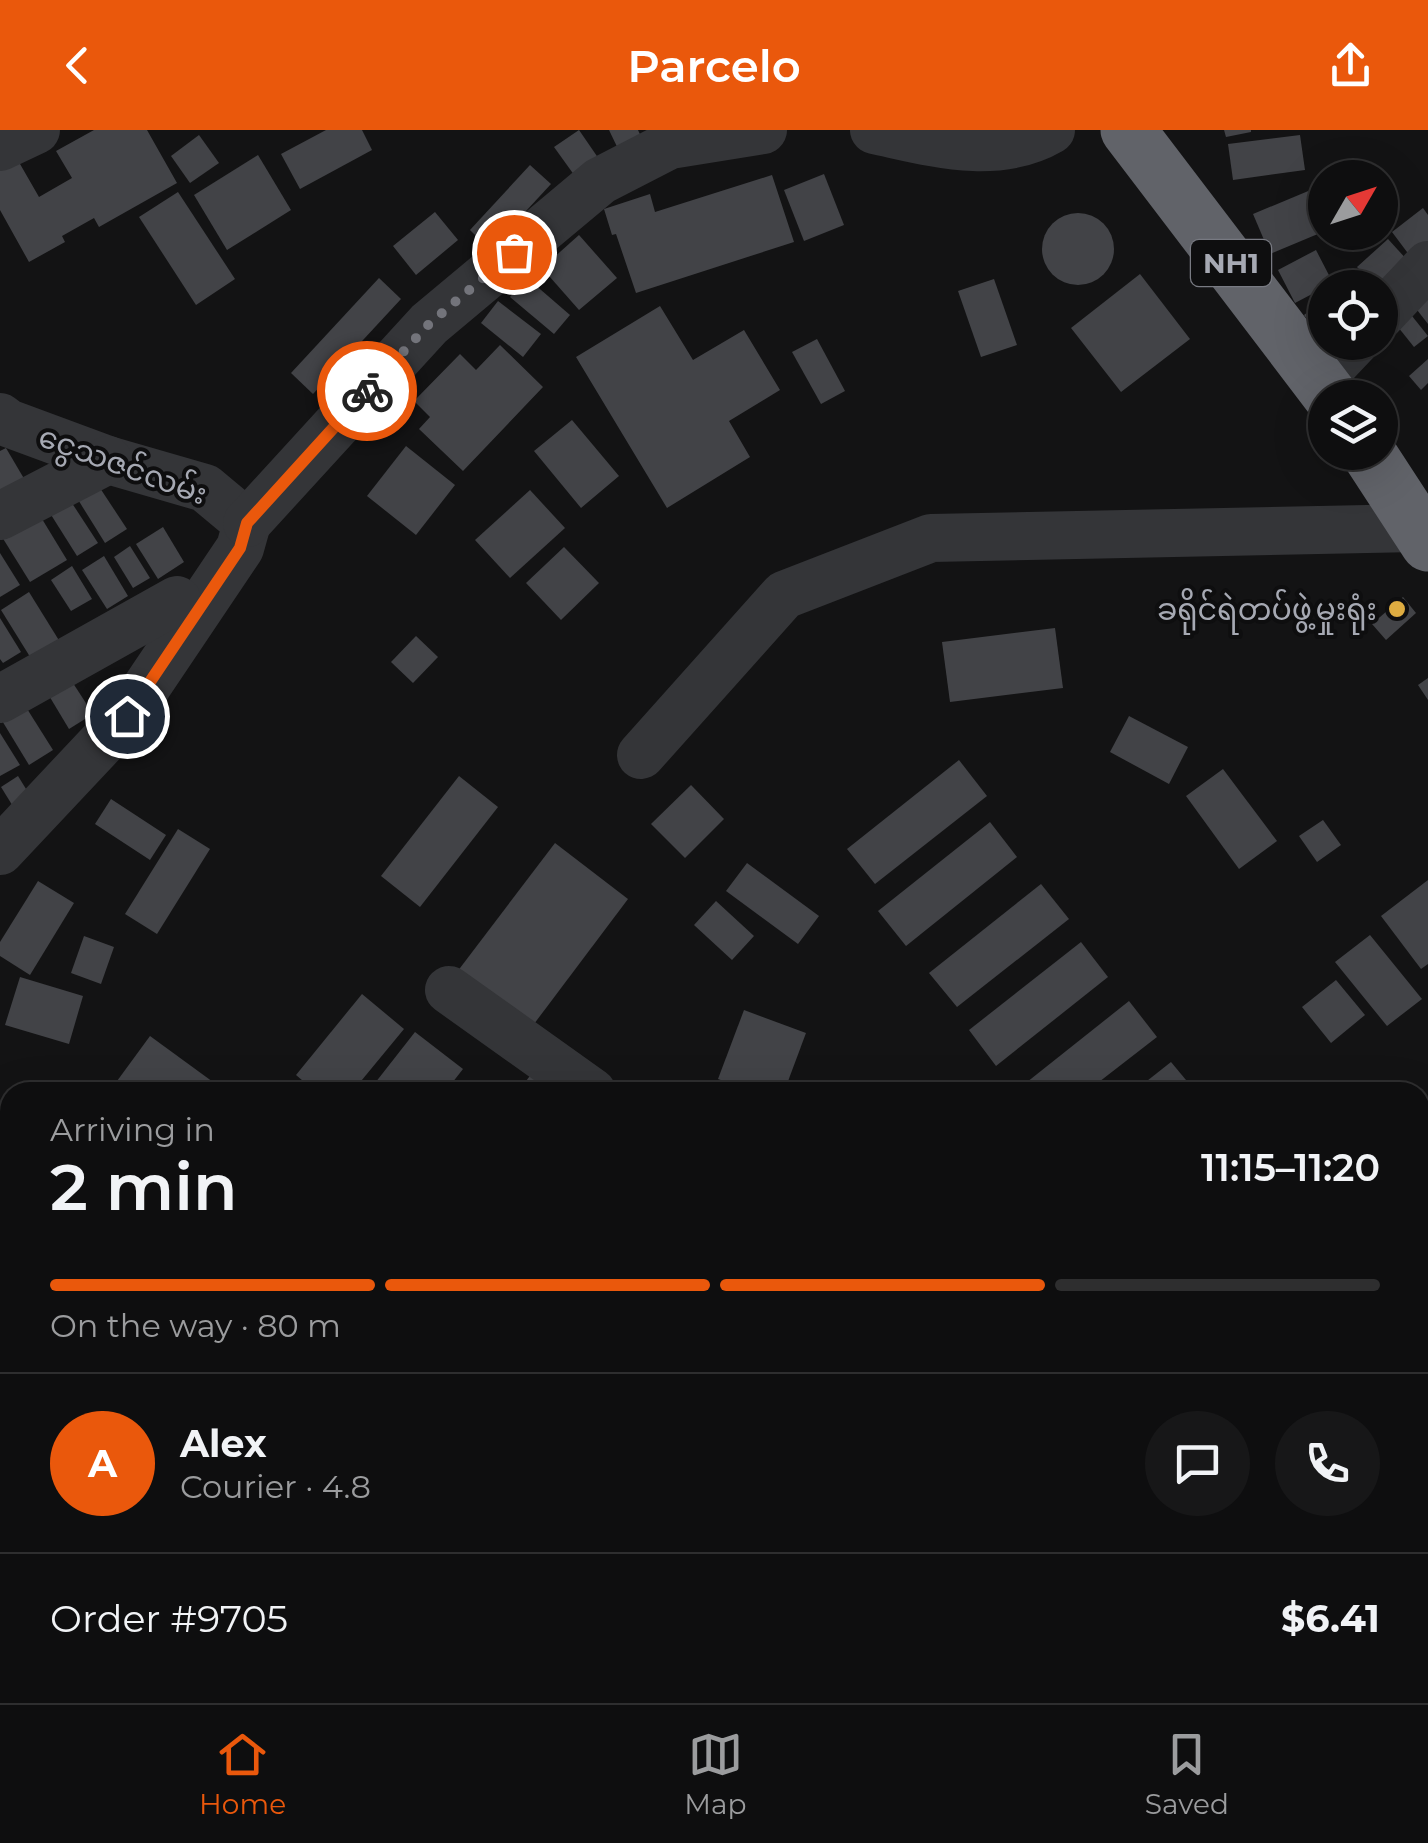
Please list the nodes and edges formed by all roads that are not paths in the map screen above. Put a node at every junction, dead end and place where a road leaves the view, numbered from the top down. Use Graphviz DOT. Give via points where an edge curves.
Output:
graph roads {
  1 [pos="36,130"];
  2 [pos="764,130"];
  3 [pos="874,130"];
  4 [pos="1051,130"];
  5 [pos="1128,130"];
  6 [pos="0,147"];
  7 [pos="1428,265"];
  8 [pos="1398,297"];
  9 [pos="1336,373"];
  10 [pos="0,417"];
  11 [pos="108,460"];
  12 [pos="1380,470"];
  13 [pos="0,516"];
  14 [pos="247,523"];
  15 [pos="1422,536"];
  16 [pos="177,600"];
  17 [pos="0,699"];
  18 [pos="642,755"];
  19 [pos="0,851"];
  20 [pos="449,990"];
  21 [pos="578,1082"];
  1 -- 6 [label="street"];
  2 -- 14 [label="street" via="670,144 600,182 429,324"];
  3 -- 4 [label="street" via="992,148"];
  5 -- 9 [label="highway, NH1"];
  7 -- 8 [label="street"];
  10 -- 11 [label="street, ငွေသဇင်လမ်း"];
  11 -- 13 [label="street"];
  11 -- 14 [label="street, ငွေသဇင်လမ်း" via="205,488"];
  12 -- 15 [label="highway"];
  14 -- 19 [label="street" via="240,548 127,716"];
  15 -- 18 [label="street" via="931,538 784,595"];
  16 -- 17 [label="street"];
  20 -- 21 [label="street"];
}
